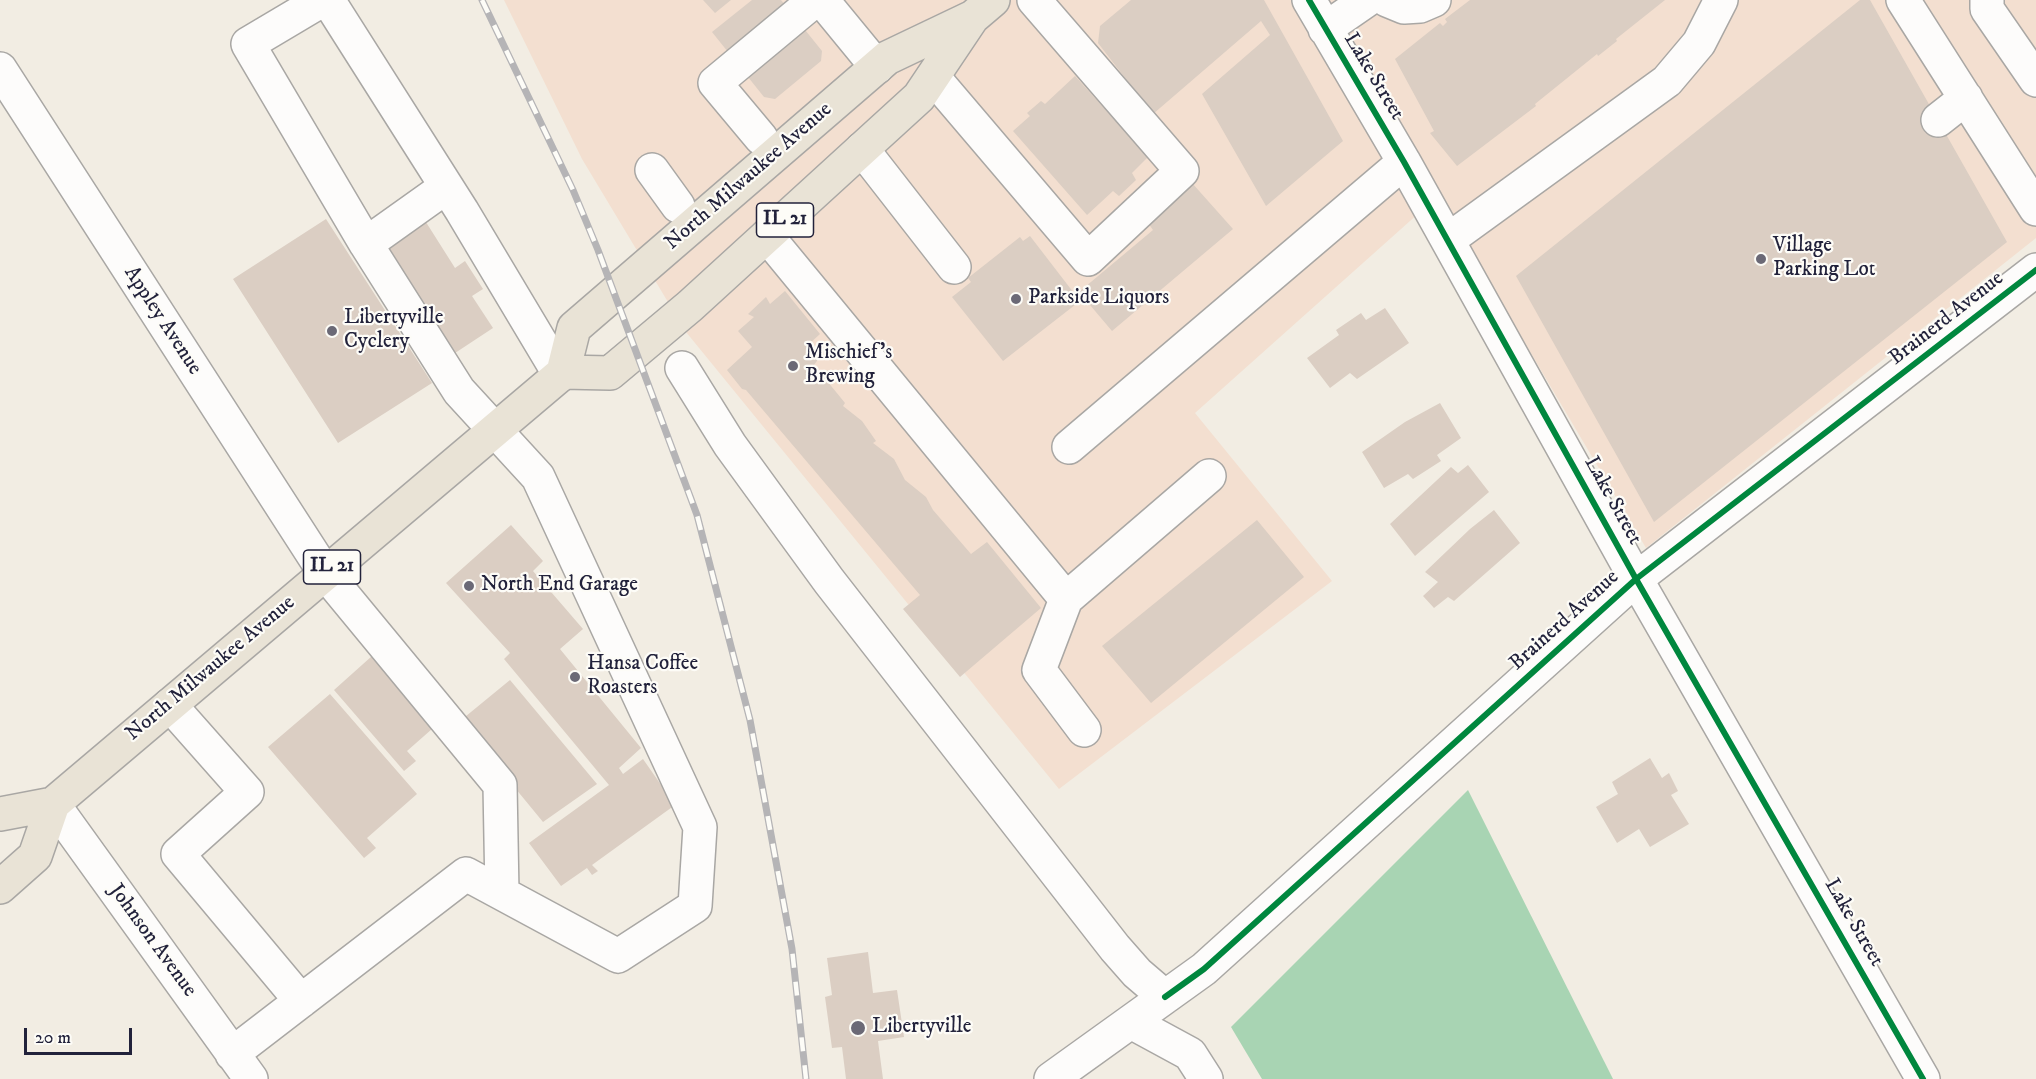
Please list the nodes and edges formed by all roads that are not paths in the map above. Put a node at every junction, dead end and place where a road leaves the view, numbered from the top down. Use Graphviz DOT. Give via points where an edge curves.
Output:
graph roads {
  1 [pos="322,0"];
  2 [pos="328,0"];
  3 [pos="815,0"];
  4 [pos="822,0"];
  5 [pos="1034,0"];
  6 [pos="1309,0"];
  7 [pos="1367,0"];
  8 [pos="1387,0"];
  9 [pos="1434,0"];
  10 [pos="1721,0"];
  11 [pos="1903,0"];
  12 [pos="1987,0"];
  13 [pos="976,6"];
  14 [pos="1325,29"];
  15 [pos="877,67"];
  16 [pos="0,69"];
  17 [pos="933,76"];
  18 [pos="2036,80"];
  19 [pos="1966,98"];
  20 [pos="1938,120"];
  21 [pos="760,138"];
  22 [pos="862,149"];
  23 [pos="1404,162"];
  24 [pos="652,170"];
  25 [pos="446,187"];
  26 [pos="678,206"];
  27 [pos="2036,208"];
  28 [pos="767,236"];
  29 [pos="1448,240"];
  30 [pos="366,244"];
  31 [pos="954,267"];
  32 [pos="2036,270"];
  33 [pos="682,368"];
  34 [pos="561,374"];
  35 [pos="495,429"];
  36 [pos="1069,447"];
  37 [pos="1209,476"];
  38 [pos="325,573"];
  39 [pos="1636,579"];
  40 [pos="1066,599"];
  41 [pos="170,705"];
  42 [pos="1084,730"];
  43 [pos="53,804"];
  44 [pos="0,814"];
  45 [pos="0,887"];
  46 [pos="502,893"];
  47 [pos="1165,997"];
  48 [pos="302,1001"];
  49 [pos="1131,1022"];
  50 [pos="242,1066"];
  51 [pos="1051,1079"];
  52 [pos="1206,1079"];
  53 [pos="1923,1079"];
  1 -- 30 [label="street" via="248,44"];
  2 -- 25 [label="street"];
  3 -- 21 [label="street" via="716,82"];
  4 -- 15 [label="street"];
  5 -- 17 [label="street" via="1182,171 1088,259"];
  6 -- 14 [label="street, Lake Street"];
  7 -- 14 [label="street"];
  8 -- 9 [label="street" via="1404,7"];
  10 -- 29 [label="street" via="1699,43 1666,81"];
  11 -- 19 [label="street"];
  12 -- 18 [label="street" via="1987,9"];
  13 -- 15 [label="main road, North Milwaukee Avenue / IL 21"];
  13 -- 17 [label="main road, North Milwaukee Avenue / IL 21"];
  14 -- 23 [label="street, Lake Street"];
  15 -- 34 [label="main road, North Milwaukee Avenue / IL 21" via="574,328"];
  16 -- 38 [label="street, Appley Avenue"];
  17 -- 22 [label="main road, North Milwaukee Avenue / IL 21" via="919,97"];
  19 -- 20 [label="street"];
  19 -- 27 [label="street"];
  22 -- 28 [label="main road, North Milwaukee Avenue / IL 21"];
  22 -- 31 [label="street"];
  23 -- 29 [label="street, Lake Street"];
  23 -- 36 [label="street"];
  24 -- 26 [label="street"];
  25 -- 30 [label="street"];
  25 -- 34 [label="street"];
  28 -- 34 [label="main road, North Milwaukee Avenue / IL 21" via="610,373"];
  28 -- 40 [label="street"];
  29 -- 39 [label="street, Lake Street"];
  30 -- 35 [label="street" via="459,392"];
  32 -- 39 [label="street, Brainerd Avenue"];
  33 -- 47 [label="street" via="730,445 829,581 1115,948"];
  34 -- 35 [label="main road, North Milwaukee Avenue / IL 21"];
  35 -- 38 [label="main road, North Milwaukee Avenue / IL 21"];
  35 -- 46 [label="street" via="538,477 700,827 695,906 618,956"];
  37 -- 40 [label="street"];
  38 -- 41 [label="main road, North Milwaukee Avenue / IL 21"];
  38 -- 46 [label="street, Appley Avenue" via="500,785"];
  39 -- 47 [label="street, Brainerd Avenue" via="1204,969"];
  39 -- 53 [label="street, Lake Street"];
  40 -- 42 [label="street" via="1039,670"];
  41 -- 43 [label="main road, North Milwaukee Avenue / IL 21"];
  41 -- 48 [label="street" via="247,792 178,854"];
  43 -- 44 [label="main road, North Milwaukee Avenue / IL 21"];
  43 -- 45 [label="main road" via="35,856"];
  43 -- 50 [label="street, Johnson Avenue"];
  46 -- 48 [label="street" via="466,874"];
  47 -- 49 [label="street, Brainerd Avenue"];
  48 -- 50 [label="street"];
  49 -- 51 [label="street, Brainerd Avenue"];
  49 -- 52 [label="street" via="1190,1054"];
}
